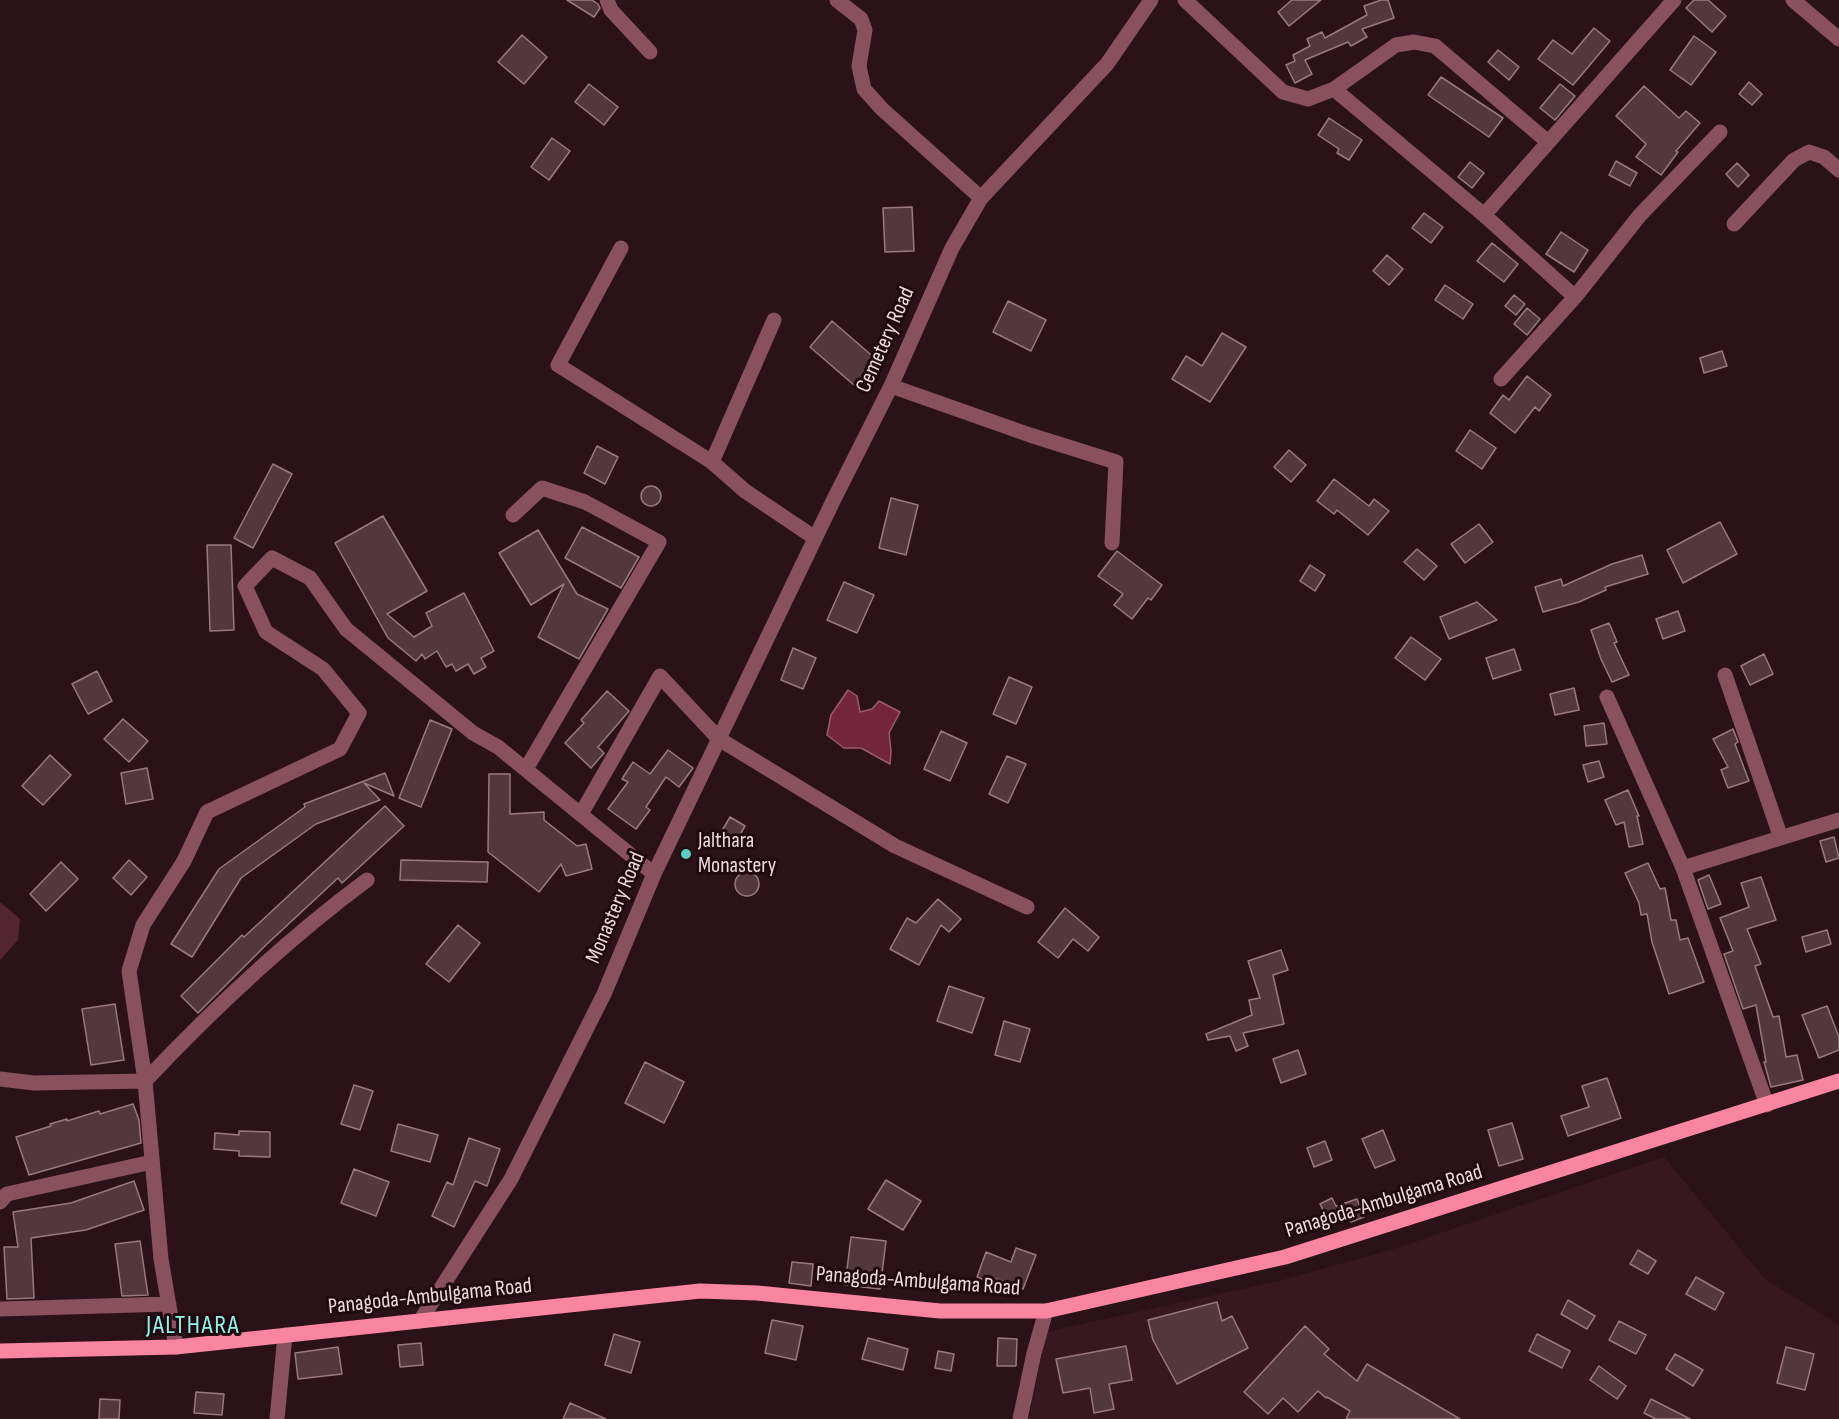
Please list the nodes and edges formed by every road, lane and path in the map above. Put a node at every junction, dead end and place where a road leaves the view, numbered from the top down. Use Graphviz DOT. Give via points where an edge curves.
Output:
graph roads {
  1 [pos="607,0"];
  2 [pos="837,0"];
  3 [pos="1151,0"];
  4 [pos="1185,0"];
  5 [pos="1674,0"];
  6 [pos="1793,0"];
  7 [pos="1839,39"];
  8 [pos="650,52"];
  9 [pos="1334,89"];
  10 [pos="1720,132"];
  11 [pos="1548,141"];
  12 [pos="1839,170"];
  13 [pos="981,198"];
  14 [pos="1484,214"];
  15 [pos="1734,224"];
  16 [pos="621,248"];
  17 [pos="1575,297"];
  18 [pos="774,320"];
  19 [pos="1501,379"];
  20 [pos="891,386"];
  21 [pos="712,462"];
  22 [pos="833,501"];
  23 [pos="513,515"];
  24 [pos="815,538"];
  25 [pos="1112,543"];
  26 [pos="1725,675"];
  27 [pos="1607,698"];
  28 [pos="718,739"];
  29 [pos="526,769"];
  30 [pos="581,814"];
  31 [pos="1839,820"];
  32 [pos="1780,838"];
  33 [pos="1683,868"];
  34 [pos="654,874"];
  35 [pos="367,880"];
  36 [pos="1027,907"];
  37 [pos="0,1079"];
  38 [pos="145,1081"];
  39 [pos="1839,1081"];
  40 [pos="1767,1105"];
  41 [pos="152,1162"];
  42 [pos="1,1201"];
  43 [pos="169,1304"];
  44 [pos="0,1309"];
  45 [pos="1046,1311"];
  46 [pos="420,1321"];
  47 [pos="285,1335"];
  48 [pos="176,1347"];
  49 [pos="0,1351"];
  50 [pos="277,1419"];
  51 [pos="1020,1419"];
  1 -- 8 [label="street" via="611,10"];
  2 -- 13 [label="street" via="861,19 865,30 859,66 864,89"];
  3 -- 13 [label="street, Cemetery Road" via="1107,64"];
  4 -- 9 [label="street" via="1283,92 1308,99"];
  5 -- 11 [label="street"];
  6 -- 7 [label="street"];
  9 -- 11 [label="street" via="1396,45 1414,42 1435,46"];
  9 -- 14 [label="street"];
  10 -- 17 [label="street" via="1640,215"];
  11 -- 14 [label="street"];
  12 -- 15 [label="street" via="1824,157 1809,152 1794,160"];
  13 -- 20 [label="street, Cemetery Road" via="952,248"];
  14 -- 17 [label="street"];
  16 -- 21 [label="street" via="558,365"];
  17 -- 19 [label="street"];
  18 -- 21 [label="street"];
  20 -- 22 [label="street, Cemetery Road"];
  20 -- 25 [label="street" via="1116,462"];
  21 -- 24 [label="street" via="745,492"];
  22 -- 24 [label="street, Monastery Road"];
  23 -- 29 [label="street" via="542,488 585,502 659,542"];
  24 -- 28 [label="street, Monastery Road"];
  26 -- 32 [label="street"];
  27 -- 33 [label="street"];
  28 -- 30 [label="street" via="660,676"];
  28 -- 34 [label="street, Monastery Road"];
  28 -- 36 [label="street" via="894,846"];
  29 -- 30 [label="street"];
  29 -- 38 [label="street" via="473,733 346,629 310,578 272,558 244,586 266,632 323,669 359,713 340,748 207,812 184,861 142,925 129,971"];
  30 -- 34 [label="street"];
  31 -- 32 [label="street"];
  32 -- 33 [label="street"];
  33 -- 40 [label="street"];
  34 -- 46 [label="street, Monastery Road" via="604,994 511,1179"];
  35 -- 38 [label="street" via="319,916 205,1018"];
  37 -- 38 [label="street" via="34,1083"];
  38 -- 41 [label="street"];
  39 -- 40 [label="main road, Panagoda-Ambulgama Road"];
  40 -- 45 [label="main road, Panagoda-Ambulgama Road" via="1285,1257"];
  41 -- 42 [label="street" via="8,1194"];
  41 -- 43 [label="street"];
  43 -- 44 [label="street"];
  43 -- 48 [label="street"];
  45 -- 46 [label="main road, Panagoda-Ambulgama Road" via="940,1311 699,1291"];
  45 -- 51 [label="street"];
  46 -- 47 [label="main road, Panagoda-Ambulgama Road"];
  47 -- 48 [label="main road, Panagoda-Ambulgama Road"];
  47 -- 50 [label="street"];
  48 -- 49 [label="main road, Panagoda-Ambulgama Road"];
}
